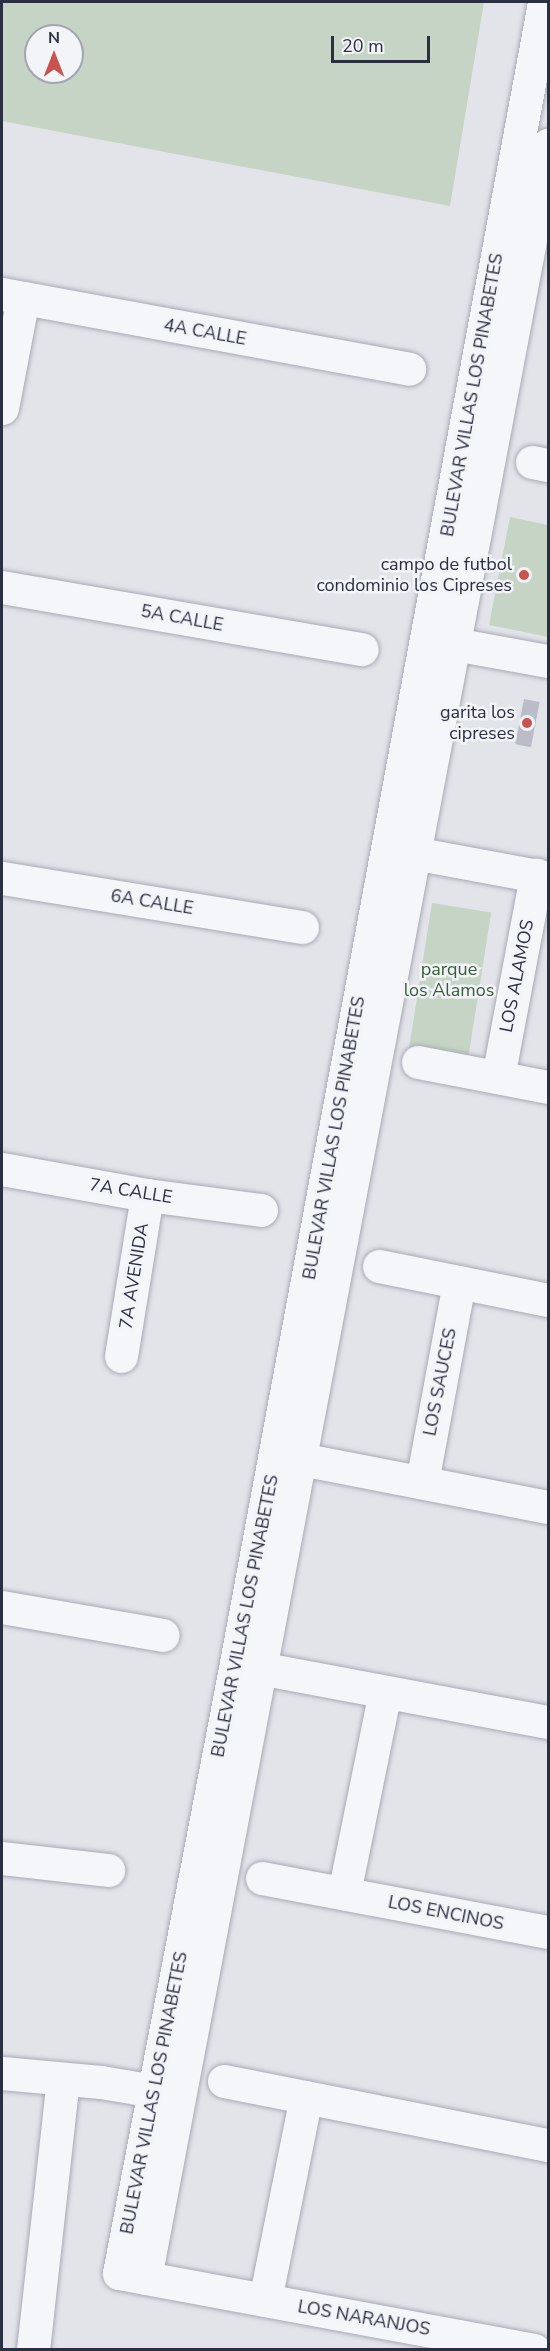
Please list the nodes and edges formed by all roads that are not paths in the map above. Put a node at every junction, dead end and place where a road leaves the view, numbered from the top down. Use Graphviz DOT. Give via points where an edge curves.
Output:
graph roads {
  1 [pos="544,2"];
  2 [pos="541,57"];
  3 [pos="549,145"];
  4 [pos="12,296"];
  5 [pos="409,369"];
  6 [pos="2,408"];
  7 [pos="2,587"];
  8 [pos="440,641"];
  9 [pos="362,649"];
  10 [pos="549,661"];
  11 [pos="401,850"];
  12 [pos="542,877"];
  13 [pos="2,878"];
  14 [pos="302,927"];
  15 [pos="418,1062"];
  16 [pos="498,1077"];
  17 [pos="549,1087"];
  18 [pos="2,1169"];
  19 [pos="147,1195"];
  20 [pos="261,1210"];
  21 [pos="379,1266"];
  22 [pos="459,1282"];
  23 [pos="549,1300"];
  24 [pos="121,1356"];
  25 [pos="288,1456"];
  26 [pos="422,1482"];
  27 [pos="549,1507"];
  28 [pos="2,1607"];
  29 [pos="163,1635"];
  30 [pos="248,1665"];
  31 [pos="385,1692"];
  32 [pos="549,1722"];
  33 [pos="2,1858"];
  34 [pos="108,1870"];
  35 [pos="262,1878"];
  36 [pos="344,1893"];
  37 [pos="549,1932"];
  38 [pos="2,2073"];
  39 [pos="63,2080"];
  40 [pos="224,2081"];
  41 [pos="154,2091"];
  42 [pos="306,2097"];
  43 [pos="549,2145"];
  44 [pos="132,2276"];
  45 [pos="266,2300"];
  46 [pos="33,2349"];
  47 [pos="534,2349"];
  1 -- 2 [label="street, BULEVAR VILLAS LOS PINABETES"];
  2 -- 8 [label="street, BULEVAR VILLAS LOS PINABETES"];
  3 -- 8 [label="street, BULEVAR VILLAS LOS PINABETES"];
  4 -- 5 [label="street, 4A CALLE"];
  4 -- 6 [label="street"];
  7 -- 9 [label="street, 5A CALLE"];
  8 -- 10 [label="street"];
  8 -- 11 [label="street, BULEVAR VILLAS LOS PINABETES"];
  11 -- 12 [label="street, LOS ALAMOS"];
  11 -- 25 [label="street, BULEVAR VILLAS LOS PINABETES"];
  12 -- 16 [label="street, LOS ALAMOS"];
  13 -- 14 [label="street, 6A CALLE"];
  15 -- 16 [label="street"];
  16 -- 17 [label="street"];
  18 -- 19 [label="street, 7A CALLE"];
  19 -- 20 [label="street, 7A CALLE"];
  19 -- 24 [label="street, 7A AVENIDA"];
  21 -- 22 [label="street"];
  22 -- 23 [label="street"];
  22 -- 26 [label="street, LOS SAUCES"];
  25 -- 26 [label="street"];
  25 -- 30 [label="street, BULEVAR VILLAS LOS PINABETES"];
  26 -- 27 [label="street"];
  28 -- 29 [label="street"];
  30 -- 31 [label="street"];
  30 -- 41 [label="street, BULEVAR VILLAS LOS PINABETES"];
  30 -- 44 [label="street, BULEVAR VILLAS LOS PINABETES"];
  31 -- 32 [label="street"];
  31 -- 36 [label="street"];
  33 -- 34 [label="street"];
  35 -- 36 [label="street, LOS ENCINOS"];
  36 -- 37 [label="street, LOS ENCINOS"];
  38 -- 39 [label="street"];
  39 -- 41 [label="street"];
  39 -- 46 [label="street"];
  40 -- 42 [label="street"];
  41 -- 44 [label="street, BULEVAR VILLAS LOS PINABETES"];
  42 -- 43 [label="street"];
  42 -- 45 [label="street"];
  44 -- 45 [label="street, LOS NARANJOS"];
  45 -- 47 [label="street, LOS NARANJOS"];
}
